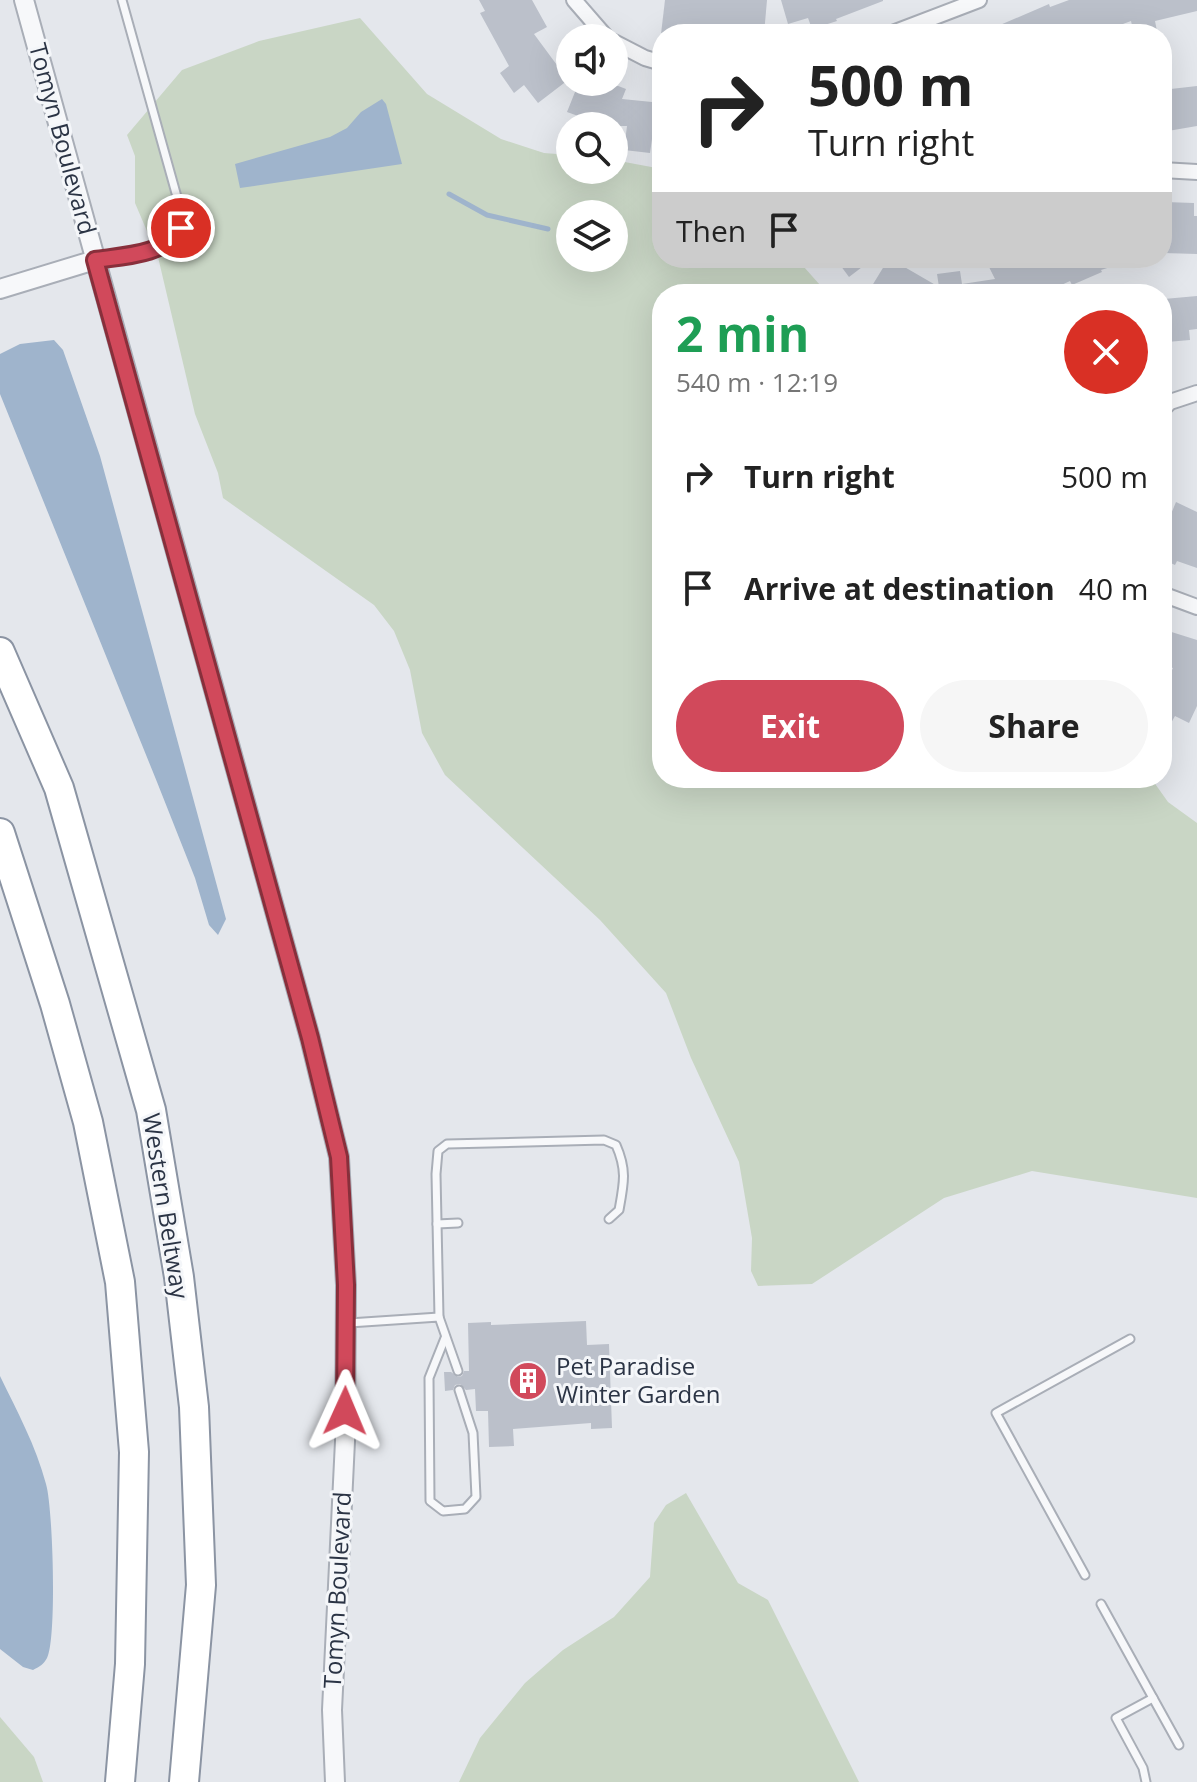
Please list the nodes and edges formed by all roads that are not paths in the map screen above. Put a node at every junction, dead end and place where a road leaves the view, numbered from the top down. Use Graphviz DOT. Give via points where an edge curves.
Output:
graph roads {
  1 [pos="24,0"];
  2 [pos="122,0"];
  3 [pos="574,0"];
  4 [pos="979,0"];
  5 [pos="595,24"];
  6 [pos="916,24"];
  7 [pos="628,49"];
  8 [pos="652,60"];
  9 [pos="1172,171"];
  10 [pos="1197,172"];
  11 [pos="95,260"];
  12 [pos="0,289"];
  13 [pos="1197,393"];
  14 [pos="1172,401"];
  15 [pos="1172,598"];
  16 [pos="1197,607"];
  17 [pos="0,640"];
  18 [pos="0,652"];
  19 [pos="59,788"];
  20 [pos="0,833"];
  21 [pos="609,1219"];
  22 [pos="458,1223"];
  23 [pos="437,1224"];
  24 [pos="439,1317"];
  25 [pos="347,1323"];
  26 [pos="445,1338"];
  27 [pos="1130,1339"];
  28 [pos="458,1371"];
  29 [pos="459,1390"];
  30 [pos="1085,1575"];
  31 [pos="1101,1604"];
  32 [pos="1153,1698"];
  33 [pos="1179,1745"];
  34 [pos="120,1782"];
  35 [pos="184,1782"];
  36 [pos="335,1782"];
  37 [pos="1146,1782"];
  1 -- 11 [label="street, Tomyn Boulevard"];
  2 -- 11 [label="lane" via="179,204 181,228 175,238 144,252"];
  3 -- 5 [label="street"];
  4 -- 6 [label="street"];
  7 -- 8 [label="street"];
  9 -- 10 [label="street"];
  11 -- 12 [label="street"];
  11 -- 25 [label="street, Tomyn Boulevard" via="339,1157"];
  13 -- 14 [label="street"];
  15 -- 16 [label="street"];
  17 -- 19 [label="highway"];
  18 -- 19 [label="highway, Western Beltway"];
  19 -- 35 [label="highway, Western Beltway" via="151,1110 179,1277 194,1407 201,1585"];
  20 -- 34 [label="highway" via="88,1122 120,1282 134,1452 130,1664"];
  21 -- 23 [label="lane" via="619,1210 623,1189 624,1163 616,1145 604,1140 447,1144 438,1151"];
  22 -- 23 [label="lane"];
  23 -- 24 [label="lane"];
  24 -- 25 [label="lane"];
  24 -- 26 [label="lane"];
  25 -- 36 [label="street, Tomyn Boulevard" via="332,1710"];
  26 -- 28 [label="lane"];
  26 -- 29 [label="lane" via="429,1378 430,1501 443,1511 465,1509 476,1497 473,1433"];
  27 -- 30 [label="lane" via="996,1413"];
  31 -- 32 [label="lane"];
  32 -- 33 [label="lane"];
  32 -- 37 [label="lane" via="1116,1718"];
}
